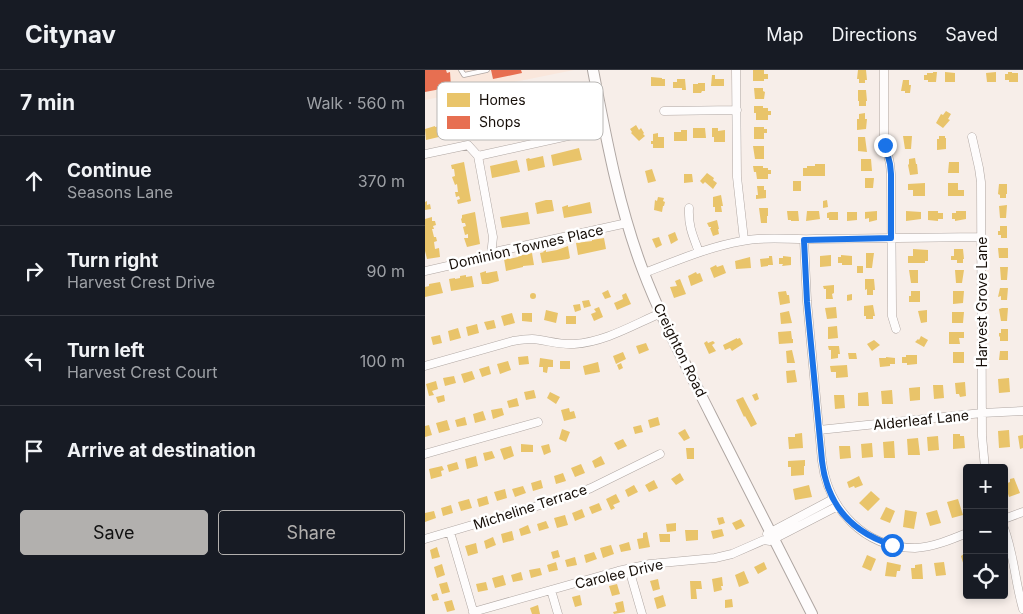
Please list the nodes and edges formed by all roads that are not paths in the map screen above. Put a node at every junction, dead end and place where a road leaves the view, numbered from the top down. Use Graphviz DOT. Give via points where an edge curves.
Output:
graph roads {
  1 [pos="461,70"];
  2 [pos="487,70"];
  3 [pos="736,70"];
  4 [pos="884,70"];
  5 [pos="664,110"];
  6 [pos="737,110"];
  7 [pos="603,123"];
  8 [pos="604,128"];
  9 [pos="971,137"];
  10 [pos="550,140"];
  11 [pos="425,154"];
  12 [pos="477,156"];
  13 [pos="689,208"];
  14 [pos="627,223"];
  15 [pos="981,237"];
  16 [pos="891,238"];
  17 [pos="744,240"];
  18 [pos="804,240"];
  19 [pos="699,252"];
  20 [pos="491,256"];
  21 [pos="425,271"];
  22 [pos="644,273"];
  23 [pos="661,313"];
  24 [pos="896,328"];
  25 [pos="425,366"];
  26 [pos="1023,411"];
  27 [pos="982,414"];
  28 [pos="538,422"];
  29 [pos="819,430"];
  30 [pos="425,454"];
  31 [pos="660,454"];
  32 [pos="985,464"];
  33 [pos="833,499"];
  34 [pos="837,506"];
  35 [pos="1023,512"];
  36 [pos="1008,518"];
  37 [pos="450,532"];
  38 [pos="963,535"];
  39 [pos="769,537"];
  40 [pos="425,539"];
  41 [pos="1008,542"];
  42 [pos="629,569"];
  43 [pos="551,590"];
  44 [pos="1023,609"];
  45 [pos="474,613"];
  46 [pos="558,614"];
  47 [pos="642,614"];
  48 [pos="813,614"];
  1 -- 2 [label="lane" via="465,75"];
  3 -- 6 [label="street"];
  4 -- 16 [label="street" via="884,135 891,174"];
  5 -- 6 [label="street"];
  6 -- 17 [label="street" via="737,177"];
  7 -- 8 [label="main road, Creighton Road"];
  8 -- 14 [label="main road, Creighton Road"];
  9 -- 15 [label="street, Harvest Grove Lane" via="980,175"];
  10 -- 12 [label="street"];
  11 -- 12 [label="street" via="468,145"];
  12 -- 20 [label="street" via="493,238"];
  13 -- 19 [label="street" via="688,220"];
  14 -- 20 [label="street, Dominion Townes Place" via="499,251"];
  14 -- 22 [label="main road, Creighton Road"];
  15 -- 16 [label="street"];
  15 -- 27 [label="street, Harvest Grove Lane"];
  16 -- 18 [label="street"];
  16 -- 24 [label="street" via="892,316"];
  17 -- 18 [label="street"];
  17 -- 19 [label="street"];
  18 -- 29 [label="street"];
  19 -- 22 [label="street"];
  20 -- 21 [label="street, Dominion Townes Place"];
  22 -- 23 [label="main road, Creighton Road"];
  23 -- 25 [label="street" via="601,340 565,344 524,339"];
  23 -- 39 [label="main road, Creighton Road"];
  26 -- 27 [label="street, Alderleaf Lane"];
  27 -- 29 [label="street, Alderleaf Lane"];
  27 -- 32 [label="street, Harvest Grove Lane"];
  28 -- 30 [label="street"];
  29 -- 33 [label="street" via="823,472"];
  31 -- 37 [label="street, Micheline Terrace" via="573,495"];
  33 -- 34 [label="street"];
  33 -- 39 [label="street"];
  34 -- 38 [label="street" via="859,530 892,545 925,547"];
  34 -- 39 [label="street"];
  35 -- 36 [label="street"];
  37 -- 40 [label="street, Micheline Terrace"];
  37 -- 45 [label="street"];
  39 -- 42 [label="street, Carolee Drive" via="724,557"];
  39 -- 48 [label="main road, Creighton Road"];
  41 -- 44 [label="street"];
  42 -- 43 [label="street, Carolee Drive"];
  42 -- 47 [label="street"];
  43 -- 45 [label="street, Carolee Drive"];
  43 -- 46 [label="street"];
}
